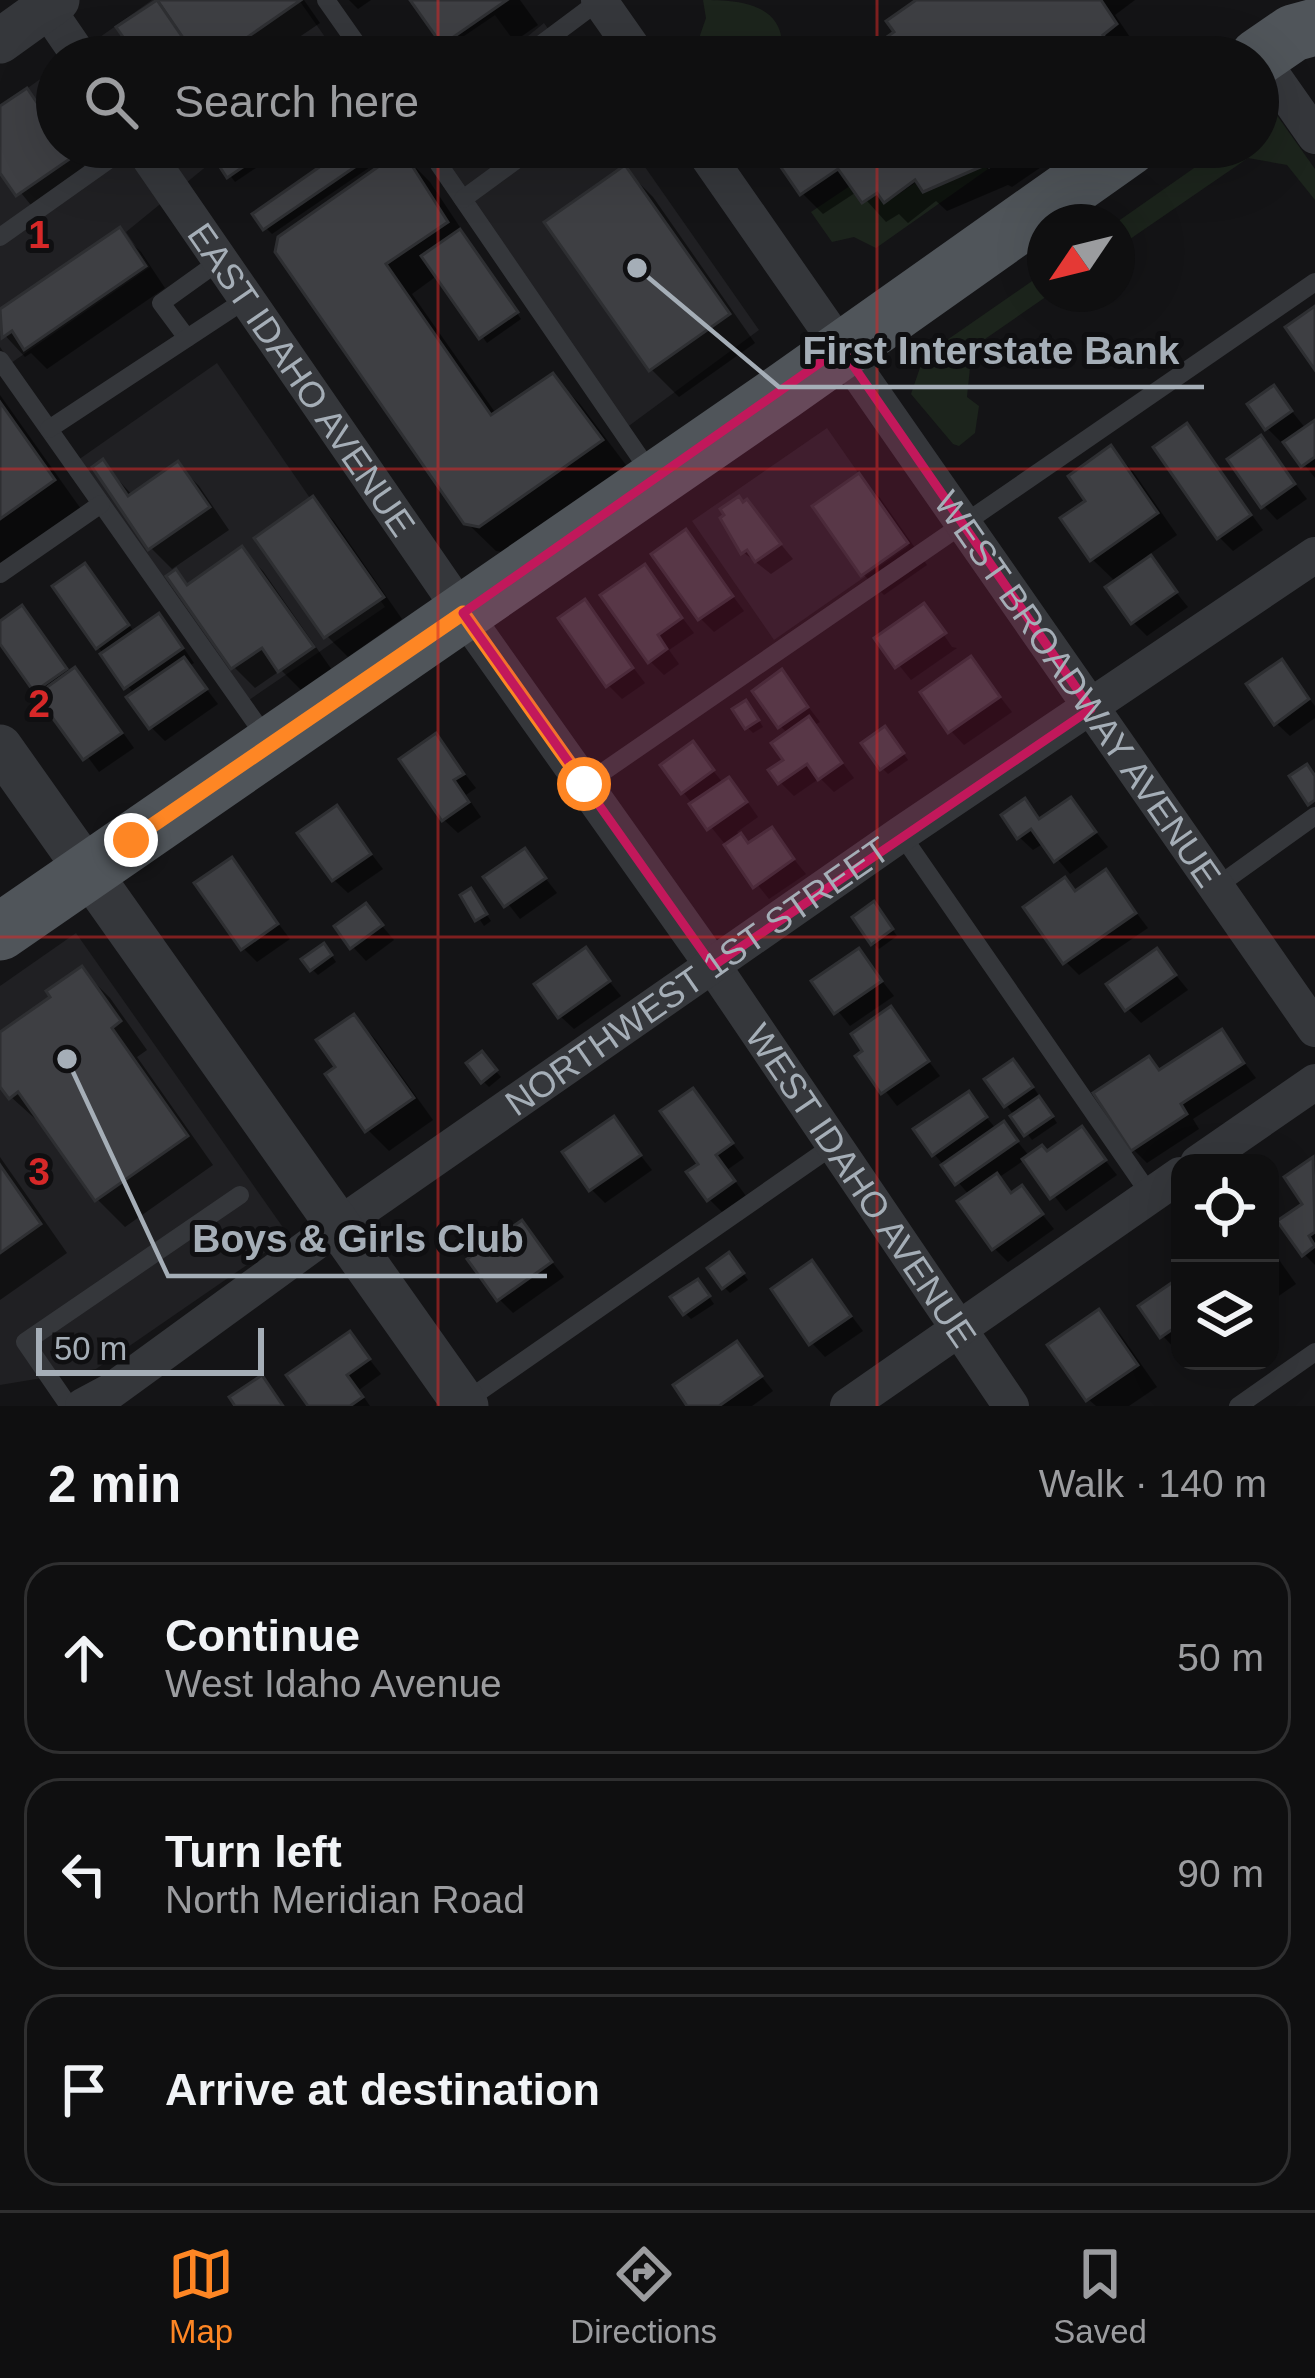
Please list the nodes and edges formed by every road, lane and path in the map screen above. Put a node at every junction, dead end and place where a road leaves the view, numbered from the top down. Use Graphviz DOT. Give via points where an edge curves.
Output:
graph roads {
  1 [pos="326,0"];
  2 [pos="599,0"];
  3 [pos="48,3"];
  4 [pos="1288,35"];
  5 [pos="68,36"];
  6 [pos="351,36"];
  7 [pos="552,36"];
  8 [pos="624,36"];
  9 [pos="0,41"];
  10 [pos="1315,136"];
  11 [pos="97,168"];
  12 [pos="157,168"];
  13 [pos="442,168"];
  14 [pos="506,168"];
  15 [pos="716,168"];
  16 [pos="1099,168"];
  17 [pos="464,199"];
  18 [pos="1,234"];
  19 [pos="221,260"];
  20 [pos="1315,282"];
  21 [pos="248,298"];
  22 [pos="187,338"];
  23 [pos="842,348"];
  24 [pos="0,360"];
  25 [pos="49,429"];
  26 [pos="655,479"];
  27 [pos="101,504"];
  28 [pos="964,524"];
  29 [pos="1315,555"];
  30 [pos="0,574"];
  31 [pos="463,613"];
  32 [pos="1091,709"];
  33 [pos="272,746"];
  34 [pos="0,747"];
  35 [pos="584,784"];
  36 [pos="1315,816"];
  37 [pos="901,834"];
  38 [pos="88,870"];
  39 [pos="1216,887"];
  40 [pos="0,932"];
  41 [pos="713,965"];
  42 [pos="1315,1029"];
  43 [pos="1315,1082"];
  44 [pos="834,1145"];
  45 [pos="1211,1154"];
  46 [pos="1166,1185"];
  47 [pos="240,1195"];
  48 [pos="339,1225"];
  49 [pos="958,1329"];
  50 [pos="1315,1352"];
  51 [pos="464,1404"];
  52 [pos="69,1406"];
  53 [pos="83,1406"];
  54 [pos="848,1406"];
  55 [pos="1011,1406"];
  56 [pos="1238,1406"];
  1 -- 6 [label="lane"];
  2 -- 7 [label="lane"];
  2 -- 8 [label="street"];
  3 -- 5 [label="street"];
  3 -- 9 [label="street"];
  4 -- 10 [label="street"];
  11 -- 18 [label="lane"];
  12 -- 19 [label="street, EAST IDAHO AVENUE"];
  13 -- 17 [label="lane"];
  14 -- 17 [label="lane"];
  15 -- 23 [label="street, WEST BROADWAY AVENUE"];
  16 -- 23 [label="main road"];
  17 -- 26 [label="lane"];
  19 -- 21 [label="street, EAST IDAHO AVENUE"];
  19 -- 22 [label="lane" via="161,303"];
  20 -- 28 [label="lane"];
  21 -- 22 [label="lane"];
  21 -- 31 [label="street, EAST IDAHO AVENUE"];
  22 -- 25 [label="lane"];
  23 -- 26 [label="main road"];
  23 -- 28 [label="street, WEST BROADWAY AVENUE"];
  24 -- 25 [label="lane"];
  25 -- 27 [label="lane"];
  26 -- 31 [label="main road"];
  27 -- 30 [label="lane"];
  27 -- 33 [label="lane"];
  28 -- 32 [label="street, WEST BROADWAY AVENUE"];
  28 -- 35 [label="lane"];
  29 -- 32 [label="street, NORTHWEST 1ST STREET"];
  31 -- 33 [label="main road"];
  31 -- 35 [label="street, WEST IDAHO AVENUE"];
  32 -- 37 [label="street, NORTHWEST 1ST STREET"];
  32 -- 39 [label="street, WEST BROADWAY AVENUE"];
  33 -- 38 [label="main road"];
  34 -- 38 [label="street"];
  35 -- 41 [label="street, WEST IDAHO AVENUE"];
  36 -- 39 [label="lane"];
  37 -- 41 [label="street, NORTHWEST 1ST STREET"];
  37 -- 46 [label="lane"];
  38 -- 40 [label="main road"];
  38 -- 48 [label="street"];
  39 -- 42 [label="street, WEST BROADWAY AVENUE"];
  41 -- 44 [label="street, WEST IDAHO AVENUE"];
  41 -- 48 [label="street, NORTHWEST 1ST STREET"];
  43 -- 45 [label="street"];
  44 -- 49 [label="street, WEST IDAHO AVENUE"];
  44 -- 51 [label="lane"];
  46 -- 49 [label="street"];
  47 -- 52 [label="lane" via="25,1342"];
  48 -- 51 [label="street"];
  48 -- 53 [label="street, NORTHWEST 1ST STREET"];
  49 -- 54 [label="street"];
  49 -- 55 [label="street, WEST IDAHO AVENUE"];
  50 -- 56 [label="lane"];
}
